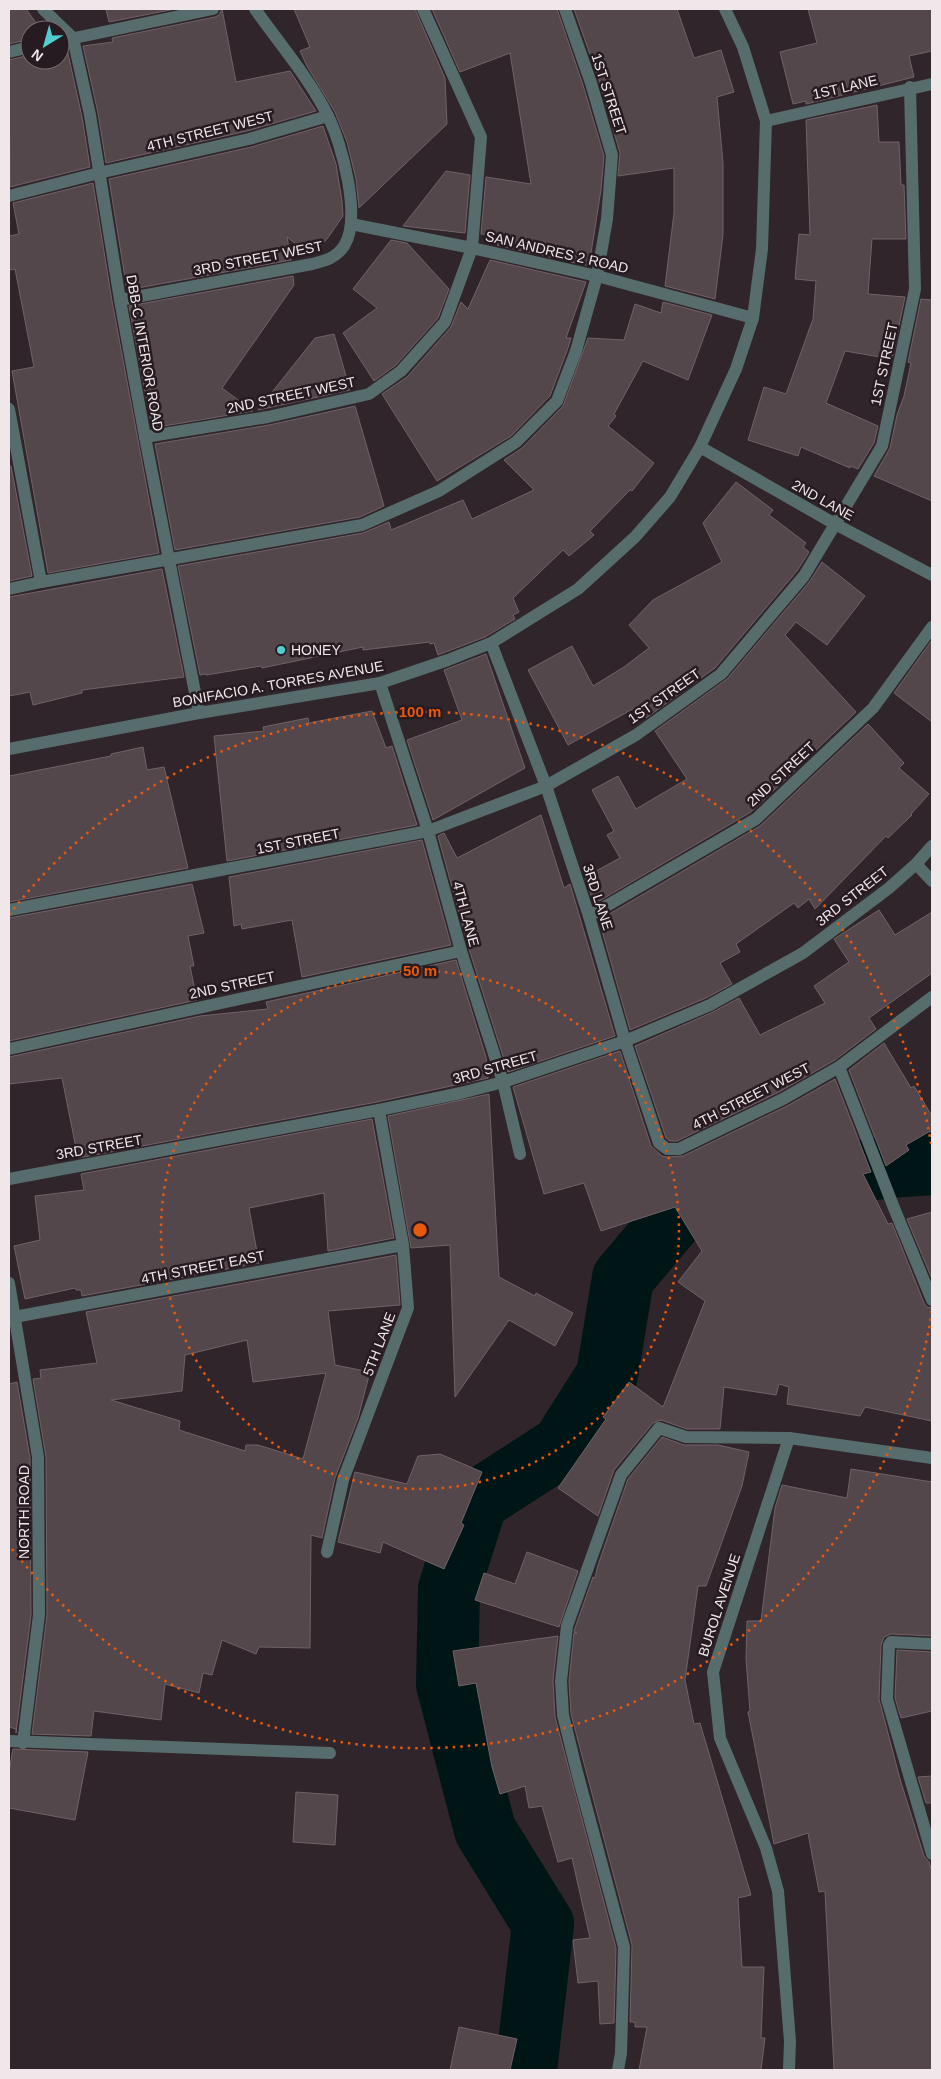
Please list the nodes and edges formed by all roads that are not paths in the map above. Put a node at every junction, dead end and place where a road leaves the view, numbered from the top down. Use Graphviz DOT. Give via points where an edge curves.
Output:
graph roads {
  1 [pos="43,9"];
  2 [pos="214,9"];
  3 [pos="255,9"];
  4 [pos="423,9"];
  5 [pos="564,9"];
  6 [pos="725,9"];
  7 [pos="51,20"];
  8 [pos="70,39"];
  9 [pos="70,52"];
  10 [pos="932,84"];
  11 [pos="910,87"];
  12 [pos="328,116"];
  13 [pos="766,121"];
  14 [pos="99,173"];
  15 [pos="9,196"];
  16 [pos="351,224"];
  17 [pos="472,248"];
  18 [pos="597,276"];
  19 [pos="120,300"];
  20 [pos="753,318"];
  21 [pos="9,409"];
  22 [pos="145,437"];
  23 [pos="700,447"];
  24 [pos="13,461"];
  25 [pos="835,524"];
  26 [pos="169,560"];
  27 [pos="932,575"];
  28 [pos="41,582"];
  29 [pos="9,589"];
  30 [pos="932,627"];
  31 [pos="491,643"];
  32 [pos="380,683"];
  33 [pos="199,712"];
  34 [pos="9,749"];
  35 [pos="546,786"];
  36 [pos="428,831"];
  37 [pos="932,846"];
  38 [pos="916,864"];
  39 [pos="932,881"];
  40 [pos="9,910"];
  41 [pos="589,916"];
  42 [pos="461,951"];
  43 [pos="932,997"];
  44 [pos="626,1041"];
  45 [pos="9,1049"];
  46 [pos="838,1067"];
  47 [pos="503,1082"];
  48 [pos="379,1110"];
  49 [pos="679,1149"];
  50 [pos="520,1154"];
  51 [pos="9,1179"];
  52 [pos="403,1245"];
  53 [pos="9,1283"];
  54 [pos="932,1300"];
  55 [pos="12,1318"];
  56 [pos="789,1438"];
  57 [pos="932,1458"];
  58 [pos="326,1552"];
  59 [pos="932,1644"];
  60 [pos="9,1741"];
  61 [pos="23,1743"];
  62 [pos="330,1753"];
  63 [pos="932,1851"];
  64 [pos="618,2070"];
  65 [pos="789,2070"];
  1 -- 7 [label="street"];
  2 -- 8 [label="street"];
  3 -- 12 [label="street, 3RD STREET WEST"];
  4 -- 17 [label="street, 2ND STREET WEST" via="482,137"];
  5 -- 18 [label="street, 1ST STREET" via="612,154 607,219"];
  6 -- 13 [label="street, BONIFACIO A. TORRES AVENUE" via="743,47"];
  9 -- 14 [label="street, DBB-C INTERIOR ROAD" via="90,115"];
  10 -- 11 [label="street, 1ST LANE"];
  11 -- 13 [label="street, 1ST LANE"];
  11 -- 25 [label="street, 1ST STREET" via="915,289 882,446"];
  12 -- 14 [label="street, 4TH STREET WEST" via="249,139"];
  12 -- 16 [label="street, 3RD STREET WEST" via="340,145"];
  13 -- 20 [label="street, BONIFACIO A. TORRES AVENUE" via="762,249"];
  14 -- 15 [label="street, 4TH STREET WEST"];
  14 -- 19 [label="street, DBB-C INTERIOR ROAD"];
  16 -- 17 [label="street, SAN ANDRES 2 ROAD"];
  16 -- 19 [label="street, 3RD STREET WEST" via="344,246 331,259"];
  17 -- 18 [label="street, SAN ANDRES 2 ROAD"];
  17 -- 22 [label="street, 2ND STREET WEST" via="445,322 401,371 369,394 268,416"];
  18 -- 20 [label="street, SAN ANDRES 2 ROAD"];
  18 -- 26 [label="street, 1ST STREET" via="576,352 557,401 516,442 439,491 362,525"];
  19 -- 22 [label="street, DBB-C INTERIOR ROAD"];
  20 -- 23 [label="street, BONIFACIO A. TORRES AVENUE" via="736,369"];
  21 -- 24 [label="street"];
  22 -- 26 [label="street, DBB-C INTERIOR ROAD"];
  23 -- 25 [label="street, 2ND LANE"];
  23 -- 31 [label="street, BONIFACIO A. TORRES AVENUE" via="670,497 634,537 578,589"];
  24 -- 28 [label="street"];
  25 -- 27 [label="street, 2ND LANE"];
  25 -- 35 [label="street, 1ST STREET" via="804,576 721,674 636,735"];
  26 -- 28 [label="street, 1ST STREET"];
  26 -- 33 [label="street, DBB-C INTERIOR ROAD"];
  28 -- 29 [label="street, 1ST STREET"];
  30 -- 41 [label="street, 2ND STREET" via="873,708 756,819"];
  31 -- 32 [label="street, BONIFACIO A. TORRES AVENUE"];
  31 -- 35 [label="street, 3RD LANE"];
  32 -- 33 [label="street, BONIFACIO A. TORRES AVENUE"];
  32 -- 36 [label="street, 4TH LANE"];
  33 -- 34 [label="street, BONIFACIO A. TORRES AVENUE"];
  35 -- 36 [label="street, 1ST STREET"];
  35 -- 41 [label="street, 3RD LANE"];
  36 -- 40 [label="street, 1ST STREET"];
  36 -- 42 [label="street, 4TH LANE"];
  37 -- 38 [label="street, 3RD STREET"];
  38 -- 39 [label="street"];
  38 -- 44 [label="street, 3RD STREET" via="804,953 710,1005"];
  41 -- 44 [label="street, 3RD LANE"];
  42 -- 45 [label="street, 2ND STREET"];
  42 -- 47 [label="street, 4TH LANE"];
  43 -- 46 [label="street, 4TH STREET WEST"];
  44 -- 47 [label="street, 3RD STREET"];
  44 -- 49 [label="street, 3RD LANE" via="660,1143 668,1149"];
  46 -- 49 [label="street, 4TH STREET WEST" via="783,1099"];
  46 -- 54 [label="street"];
  47 -- 48 [label="street, 3RD STREET"];
  47 -- 50 [label="street, 4TH LANE"];
  48 -- 51 [label="street, 3RD STREET"];
  48 -- 52 [label="street, 5TH LANE"];
  52 -- 55 [label="street, 4TH STREET EAST"];
  52 -- 58 [label="street, 5TH LANE" via="408,1308 343,1480"];
  53 -- 55 [label="street, NORTH ROAD"];
  55 -- 61 [label="street, NORTH ROAD" via="38,1457 39,1615"];
  56 -- 57 [label="street"];
  56 -- 64 [label="street" via="686,1437 659,1428 621,1475 567,1626 561,1681 564,1715 624,1947"];
  56 -- 65 [label="street, BUROL AVENUE" via="713,1672 720,1738 766,1848 778,1891 790,2041"];
  59 -- 63 [label="street" via="893,1641 889,1645 887,1699"];
  60 -- 61 [label="street"];
  61 -- 62 [label="street"];
}
